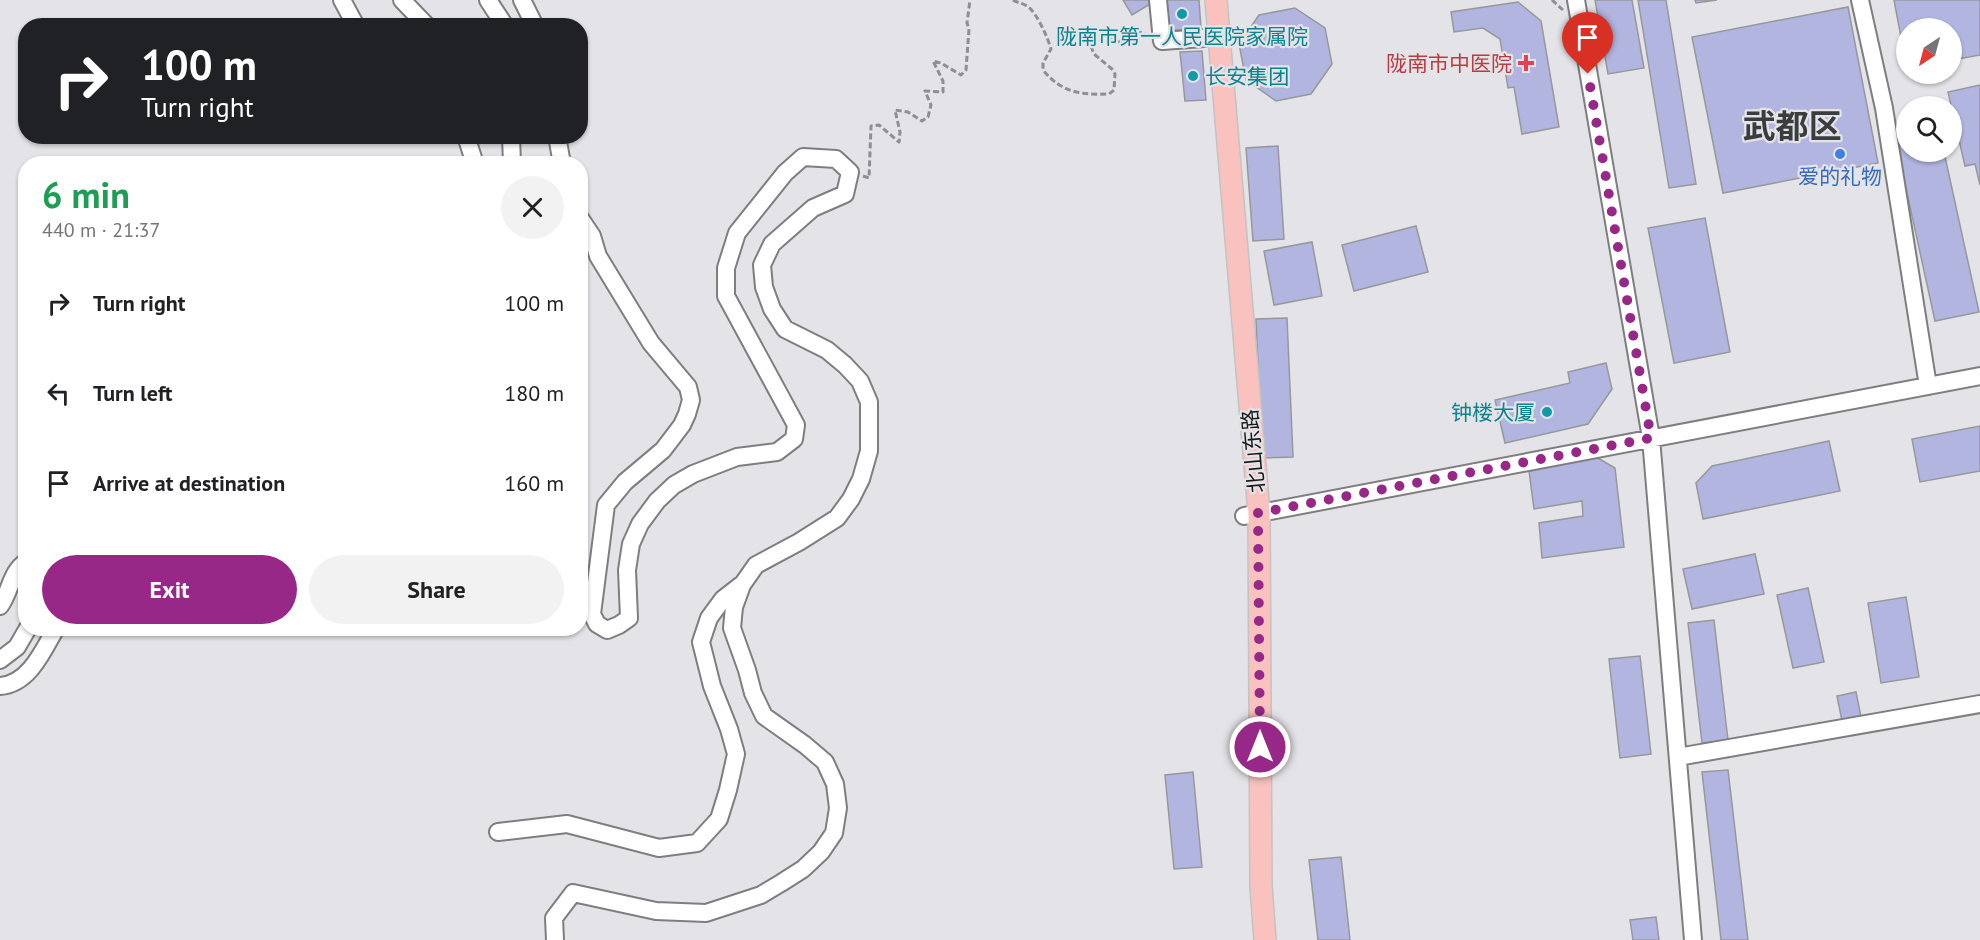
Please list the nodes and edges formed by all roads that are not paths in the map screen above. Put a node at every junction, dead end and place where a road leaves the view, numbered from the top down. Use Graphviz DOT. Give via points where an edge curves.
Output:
graph roads {
  1 [pos="342,0"];
  2 [pos="402,0"];
  3 [pos="488,0"];
  4 [pos="522,0"];
  5 [pos="1158,0"];
  6 [pos="1201,0"];
  7 [pos="1216,0"];
  8 [pos="1576,0"];
  9 [pos="1860,0"];
  10 [pos="352,18"];
  11 [pos="419,18"];
  12 [pos="500,18"];
  13 [pos="531,18"];
  14 [pos="1204,38"];
  15 [pos="588,230"];
  16 [pos="1980,376"];
  17 [pos="1928,386"];
  18 [pos="1651,438"];
  19 [pos="1251,515"];
  20 [pos="18,569"];
  21 [pos="742,585"];
  22 [pos="0,606"];
  23 [pos="23,636"];
  24 [pos="51,636"];
  25 [pos="0,660"];
  26 [pos="0,686"];
  27 [pos="1980,704"];
  28 [pos="1678,757"];
  29 [pos="498,832"];
  30 [pos="555,940"];
  31 [pos="1251,940"];
  32 [pos="1265,940"];
  33 [pos="1694,940"];
  1 -- 10 [label="street"];
  2 -- 11 [label="street"];
  3 -- 12 [label="street"];
  4 -- 13 [label="street"];
  5 -- 14 [label="street" via="1162,41"];
  6 -- 14 [label="main road, 北山东路"];
  7 -- 19 [label="main road, 北山东路"];
  8 -- 18 [label="street"];
  9 -- 17 [label="street" via="1884,108"];
  14 -- 19 [label="main road, 北山东路"];
  15 -- 21 [label="street" via="598,256 651,343 688,387 691,400 682,425 663,450 625,482 606,505 592,614 597,624 607,630 629,618 627,570 631,544 657,501 693,474 737,457 777,452 794,439 796,425 726,296 726,268 737,233 785,172 803,157 836,159 850,172 845,194 813,208 772,244 762,265 764,287 785,329 827,350 860,381 869,402 867,460 851,499 837,518 756,565"];
  16 -- 17 [label="street"];
  17 -- 18 [label="street"];
  18 -- 19 [label="street"];
  18 -- 28 [label="street"];
  19 -- 31 [label="main road, 北山东路"];
  19 -- 32 [label="main road, 北山东路"];
  20 -- 22 [label="street"];
  21 -- 29 [label="street" via="723,599 709,618 701,642 736,754 719,819 697,843 659,848 567,824"];
  21 -- 30 [label="street" via="732,628 753,693 764,716 825,762 835,784 838,808 834,832 821,852 781,883 761,895 706,913 656,911 573,893 554,918"];
  23 -- 25 [label="street"];
  24 -- 26 [label="street" via="34,666 20,680"];
  27 -- 28 [label="street"];
  28 -- 33 [label="street"];
}
